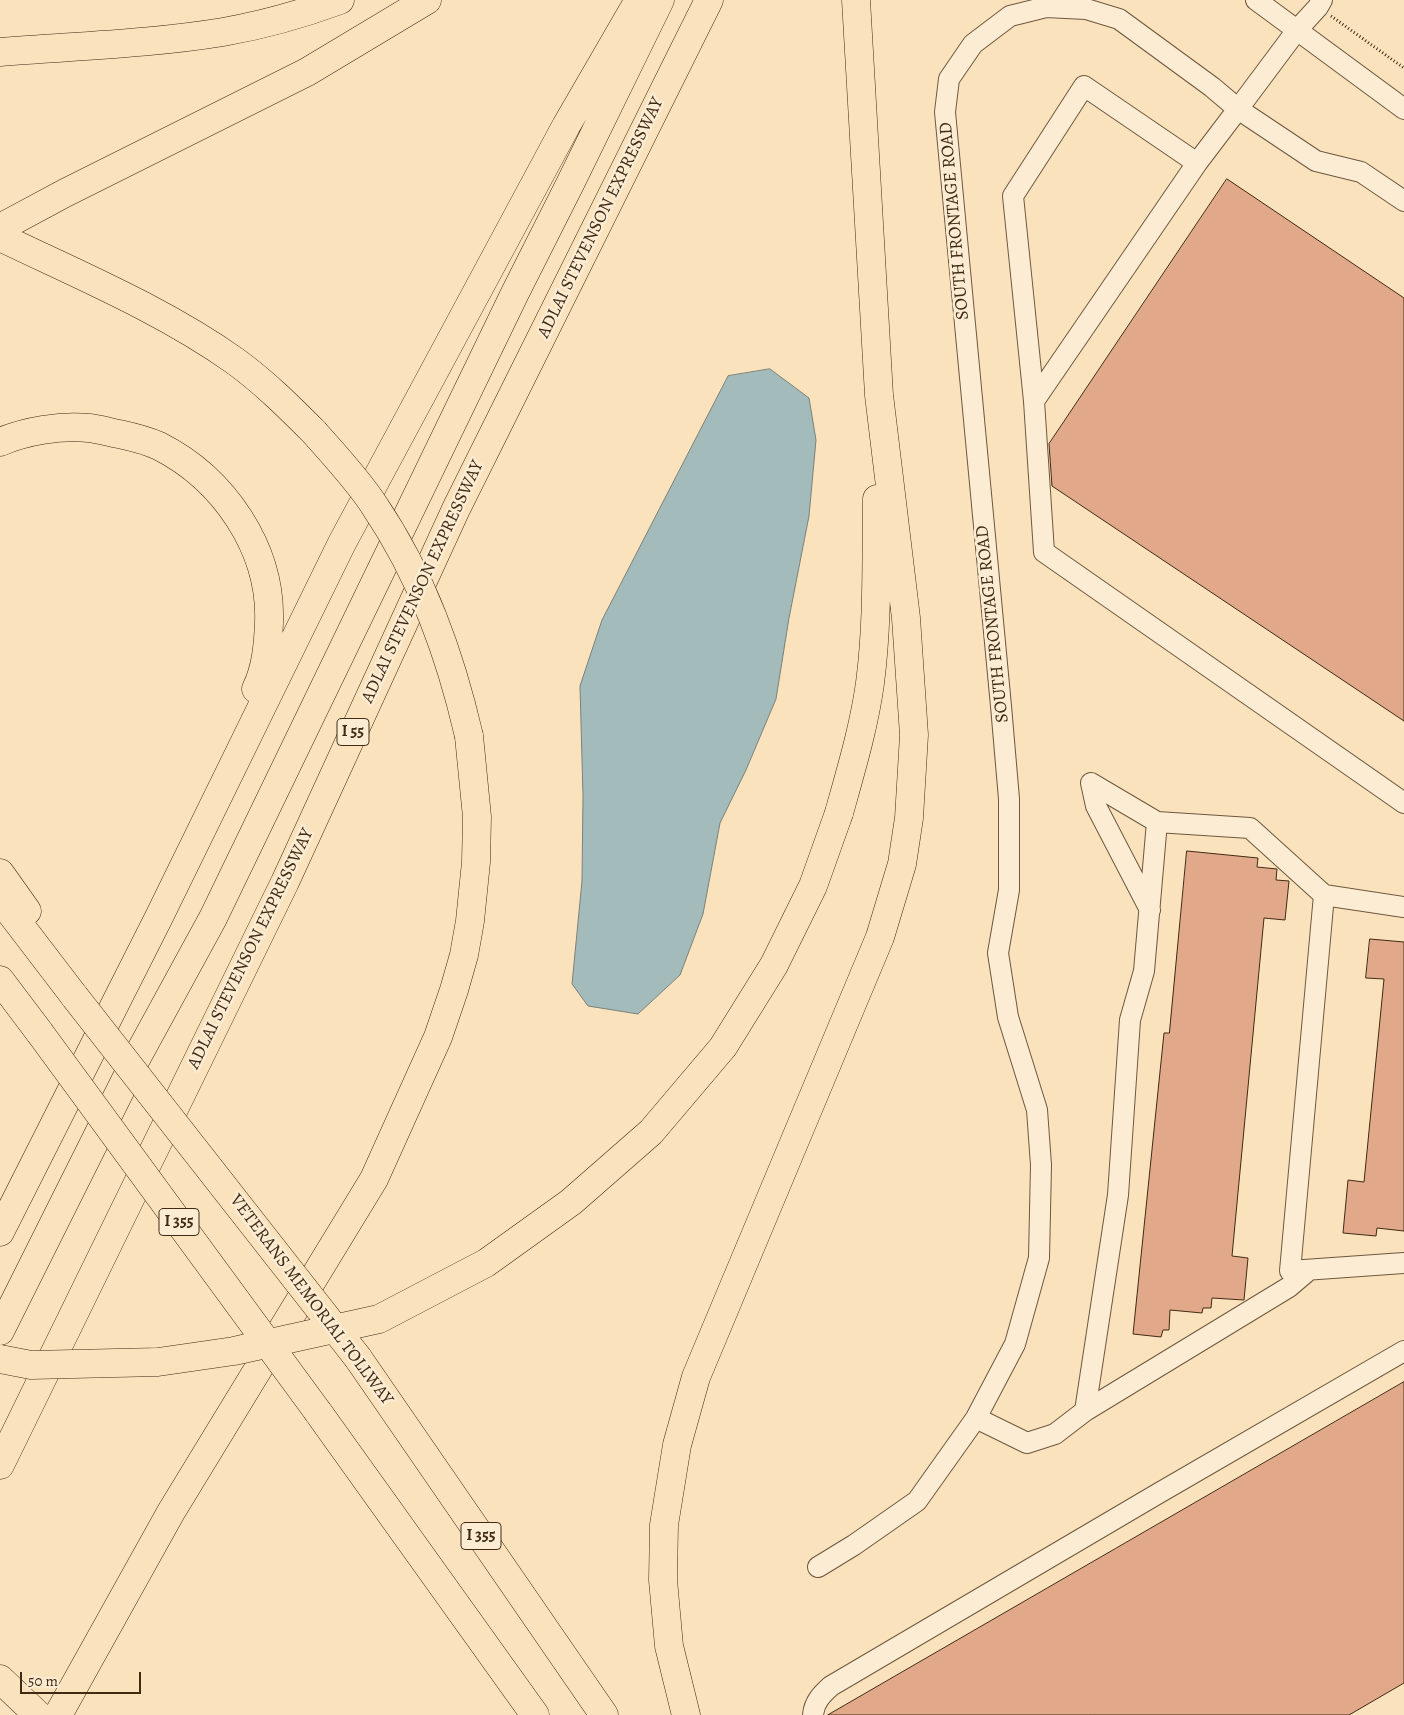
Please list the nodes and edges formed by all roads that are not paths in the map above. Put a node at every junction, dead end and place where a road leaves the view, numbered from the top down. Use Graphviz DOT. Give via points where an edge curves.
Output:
graph roads {
  1 [pos="340,0"];
  2 [pos="427,0"];
  3 [pos="639,0"];
  4 [pos="660,0"];
  5 [pos="710,0"];
  6 [pos="856,0"];
  7 [pos="1256,0"];
  8 [pos="1320,3"];
  9 [pos="1297,30"];
  10 [pos="0,52"];
  11 [pos="1238,108"];
  12 [pos="1404,109"];
  13 [pos="1197,163"];
  14 [pos="1404,201"];
  15 [pos="0,228"];
  16 [pos="0,237"];
  17 [pos="879,395"];
  18 [pos="1034,402"];
  19 [pos="0,442"];
  20 [pos="1404,803"];
  21 [pos="1157,822"];
  22 [pos="0,873"];
  23 [pos="1324,895"];
  24 [pos="0,899"];
  25 [pos="1404,907"];
  26 [pos="1150,910"];
  27 [pos="159,917"];
  28 [pos="0,980"];
  29 [pos="67,987"];
  30 [pos="0,1232"];
  31 [pos="1404,1263"];
  32 [pos="1309,1270"];
  33 [pos="0,1331"];
  34 [pos="1404,1351"];
  35 [pos="0,1359"];
  36 [pos="1085,1411"];
  37 [pos="976,1418"];
  38 [pos="0,1465"];
  39 [pos="818,1567"];
  40 [pos="0,1679"];
  41 [pos="38,1715"];
  42 [pos="58,1715"];
  43 [pos="535,1715"];
  44 [pos="604,1715"];
  45 [pos="686,1715"];
  46 [pos="813,1715"];
  1 -- 10 [label="highway" via="274,21 185,38"];
  2 -- 15 [label="highway" via="307,72"];
  3 -- 27 [label="highway" via="566,126 342,543"];
  4 -- 33 [label="highway, I 55" via="213,918 136,1059"];
  5 -- 38 [label="highway, ADLAI STEVENSON EXPRESSWAY / I 55" via="456,509 285,882"];
  6 -- 17 [label="highway"];
  7 -- 9 [label="street"];
  8 -- 9 [label="street"];
  9 -- 11 [label="street"];
  9 -- 12 [label="street"];
  11 -- 13 [label="street"];
  11 -- 14 [label="street, SOUTH FRONTAGE ROAD" via="1316,162 1361,172"];
  11 -- 37 [label="street, SOUTH FRONTAGE ROAD" via="1119,19 1086,9 1046,7 1010,16 973,44 950,79 945,112 1002,706 1008,800 1009,890 998,953 1008,1017 1037,1110 1042,1165 1038,1258 1015,1344"];
  13 -- 18 [label="street"];
  13 -- 18 [label="street" via="1084,86 1013,196"];
  16 -- 42 [label="highway, bridge" via="137,303 236,361 277,395 342,463 374,505 410,566 439,629 469,736 477,817 476,862 464,955 438,1037 374,1179 170,1512"];
  17 -- 35 [label="highway, bridge" via="876,601 870,682 858,744 839,813 813,886 774,965 723,1046 652,1132 571,1202 486,1263 379,1319 234,1351 158,1362 31,1365"];
  17 -- 45 [label="highway" via="906,618 914,735 909,818 902,864 880,937 696,1377 677,1446 664,1525 663,1580 669,1646"];
  18 -- 20 [label="street" via="1044,552"];
  19 -- 27 [label="highway" via="61,428 89,428 158,446 180,459 221,495 238,516 262,568 270,612 268,647 258,685 171,880"];
  21 -- 23 [label="street" via="1250,828"];
  21 -- 26 [label="street"];
  21 -- 26 [label="street" via="1091,783 1096,806"];
  22 -- 29 [label="highway" via="35,924"];
  23 -- 25 [label="street"];
  23 -- 32 [label="street" via="1290,1271"];
  24 -- 29 [label="highway, VETERANS MEMORIAL TOLLWAY / I 355"];
  26 -- 36 [label="street" via="1144,971 1130,1020 1118,1195"];
  27 -- 30 [label="highway"];
  28 -- 43 [label="highway, I 355, bridge" via="318,1412"];
  29 -- 44 [label="highway, VETERANS MEMORIAL TOLLWAY / I 355, bridge" via="358,1358"];
  31 -- 32 [label="street"];
  32 -- 36 [label="street" via="1289,1287"];
  34 -- 46 [label="street" via="840,1681 821,1695"];
  36 -- 37 [label="street" via="1055,1434 1027,1443"];
  37 -- 39 [label="street, SOUTH FRONTAGE ROAD" via="917,1501"];
  40 -- 41 [label="highway"];
}
